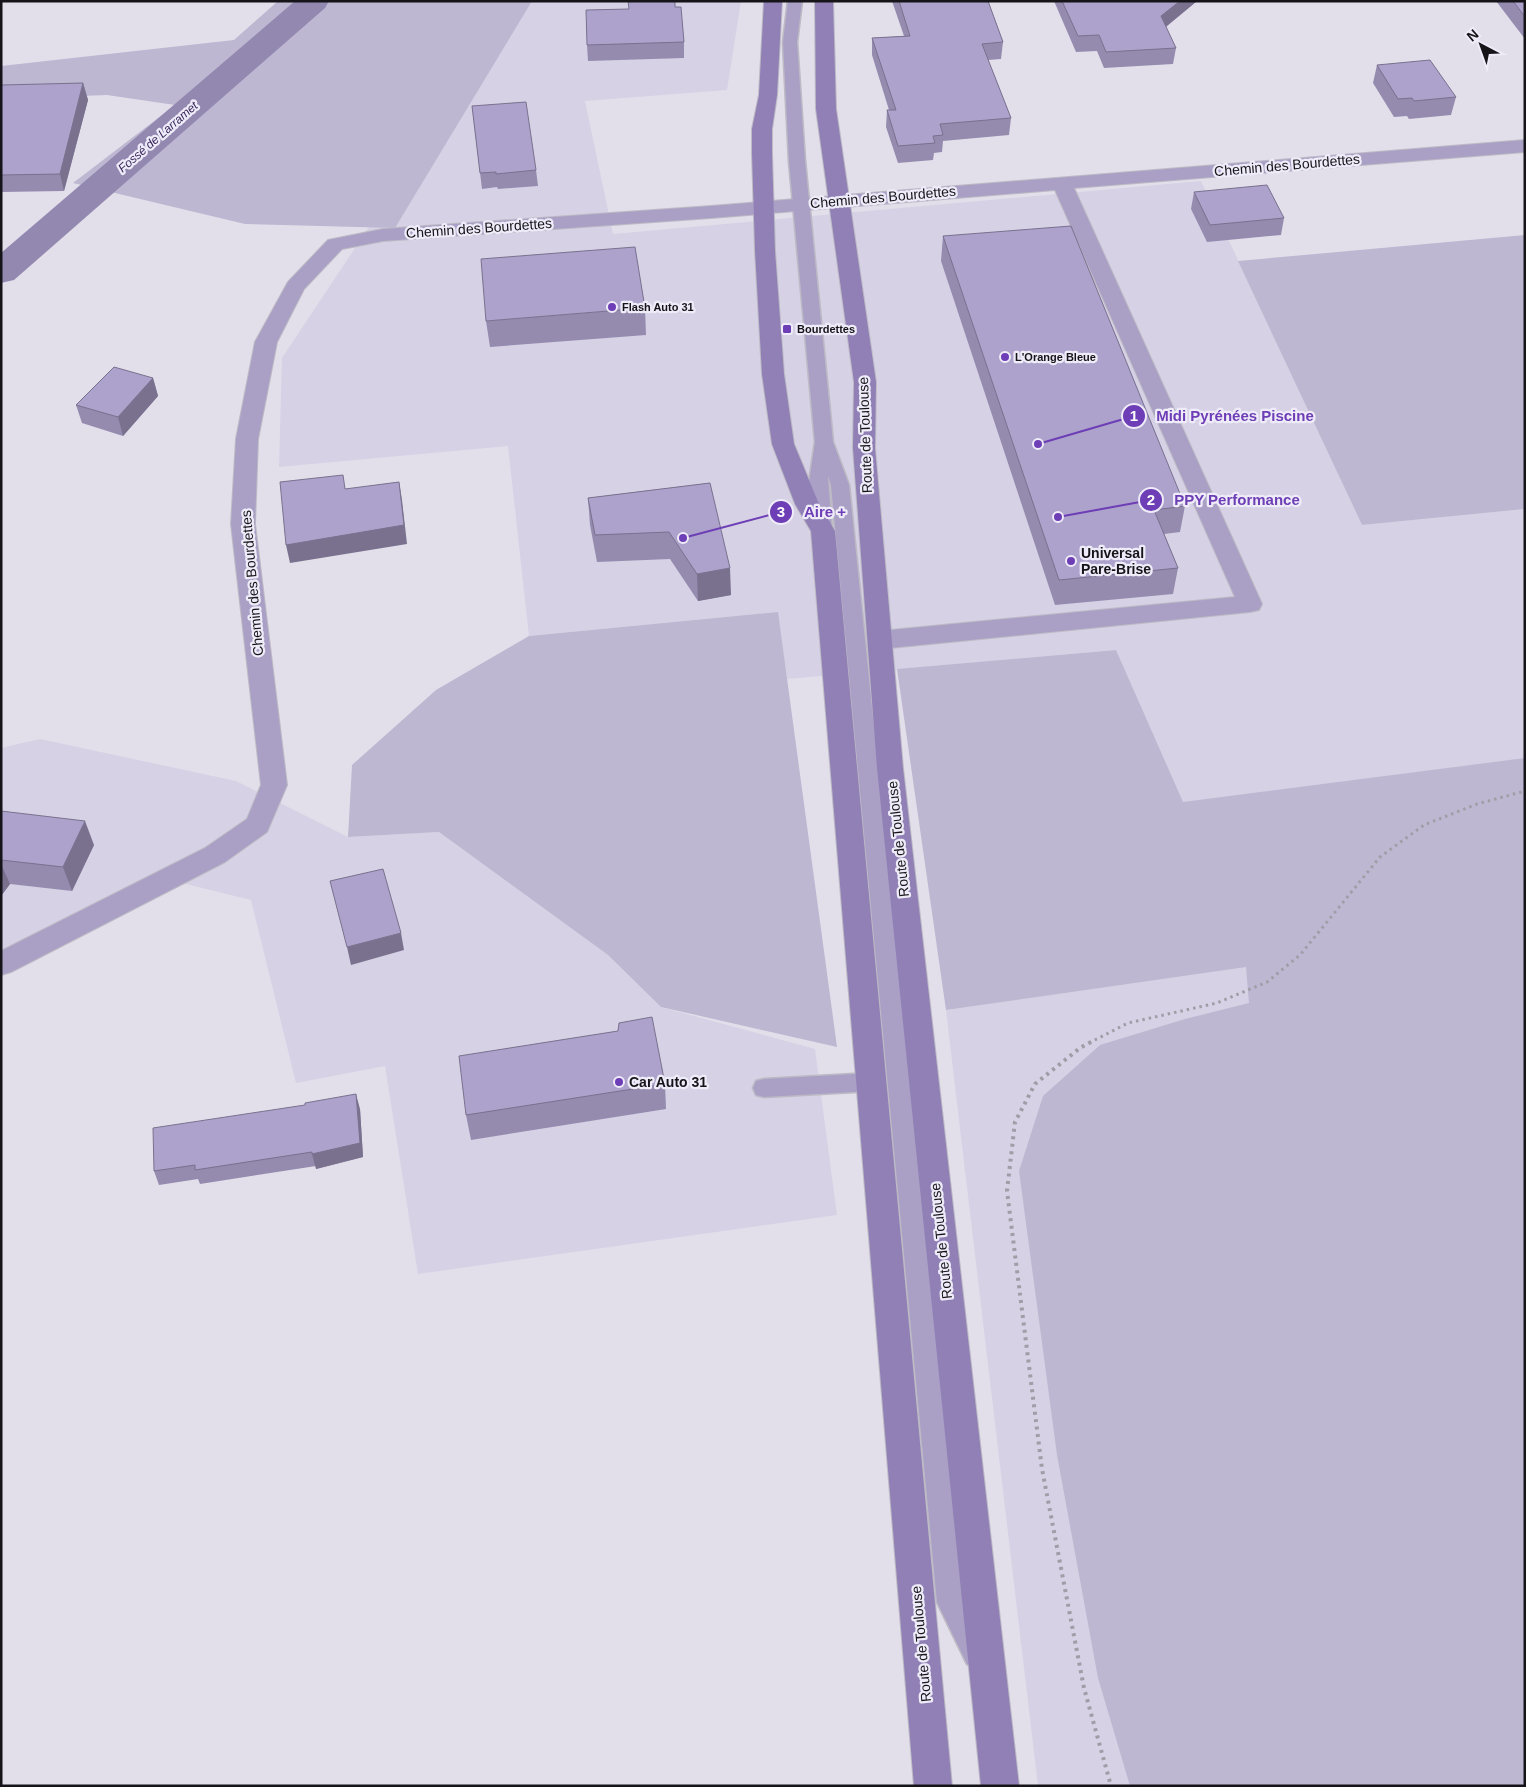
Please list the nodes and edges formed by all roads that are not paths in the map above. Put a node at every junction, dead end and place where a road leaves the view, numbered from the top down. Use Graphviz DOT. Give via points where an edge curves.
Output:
graph roads {
  1 [pos="773,1"];
  2 [pos="795,1"];
  3 [pos="824,1"];
  4 [pos="1525,146"];
  5 [pos="1062,183"];
  6 [pos="839,201"];
  7 [pos="802,204"];
  8 [pos="764,207"];
  9 [pos="824,442"];
  10 [pos="823,530"];
  11 [pos="880,640"];
  12 [pos="1,964"];
  13 [pos="872,1082"];
  14 [pos="764,1088"];
  15 [pos="988,1676"];
  16 [pos="934,1781"];
  17 [pos="1000,1786"];
  1 -- 8 [label="main road, Route de Toulouse" via="768,95 762,129"];
  2 -- 7 [label="lane, Route de Toulouse" via="790,42"];
  3 -- 6 [label="main road, Route de Toulouse" via="826,109"];
  4 -- 5 [label="street, Chemin des Bourdettes"];
  5 -- 6 [label="street, Chemin des Bourdettes"];
  5 -- 11 [label="street" via="1250,604"];
  6 -- 7 [label="street, Chemin des Bourdettes"];
  6 -- 11 [label="main road, Route de Toulouse" via="865,382 864,448"];
  7 -- 8 [label="street, Chemin des Bourdettes"];
  7 -- 9 [label="lane, Route de Toulouse"];
  8 -- 10 [label="main road, Route de Toulouse" via="772,374 783,444 807,504"];
  8 -- 12 [label="street, Chemin des Bourdettes" via="382,235 335,244 295,286 266,342 247,439 243,524 274,786 258,825 214,855"];
  9 -- 10 [label="lane, Route de Toulouse" via="818,482"];
  9 -- 15 [label="lane, Route de Toulouse" via="840,485 951,1602"];
  10 -- 13 [label="main road, Route de Toulouse"];
  11 -- 15 [label="main road, Route de Toulouse" via="890,768"];
  13 -- 14 [label="lane"];
  13 -- 16 [label="main road, Route de Toulouse"];
  15 -- 17 [label="main road, Route de Toulouse"];
}
